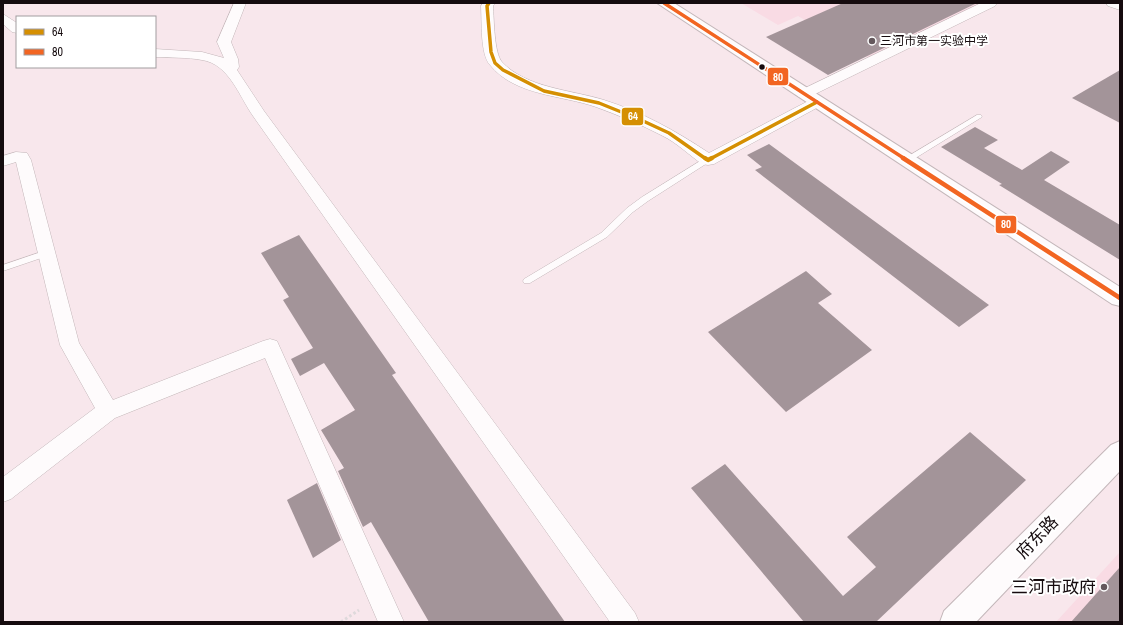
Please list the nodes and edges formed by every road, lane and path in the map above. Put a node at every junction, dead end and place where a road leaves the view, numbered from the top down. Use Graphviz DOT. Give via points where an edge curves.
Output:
graph roads {
  1 [pos="240,3"];
  2 [pos="489,3"];
  3 [pos="664,3"];
  4 [pos="991,3"];
  5 [pos="1112,3"];
  6 [pos="1120,6"];
  7 [pos="3,18"];
  8 [pos="16,28"];
  9 [pos="156,54"];
  10 [pos="230,70"];
  11 [pos="810,98"];
  12 [pos="979,117"];
  13 [pos="708,160"];
  14 [pos="906,160"];
  15 [pos="3,161"];
  16 [pos="47,253"];
  17 [pos="3,268"];
  18 [pos="527,281"];
  19 [pos="1120,298"];
  20 [pos="108,411"];
  21 [pos="1120,453"];
  22 [pos="3,491"];
  23 [pos="391,622"];
  24 [pos="626,622"];
  25 [pos="955,622"];
  1 -- 10 [label="street" via="224,42 231,59"];
  2 -- 13 [label="street" via="487,6 491,52 495,63 503,70 544,92 599,103 641,120 669,134"];
  3 -- 11 [label="main road"];
  4 -- 11 [label="street"];
  5 -- 6 [label="street"];
  7 -- 8 [label="street"];
  9 -- 10 [label="street" via="218,60"];
  10 -- 24 [label="street" via="258,113"];
  11 -- 13 [label="street"];
  11 -- 14 [label="main road"];
  12 -- 14 [label="lane"];
  13 -- 18 [label="lane" via="645,199 604,235"];
  14 -- 19 [label="main road"];
  15 -- 16 [label="street" via="16,157 23,160"];
  16 -- 17 [label="lane"];
  16 -- 20 [label="street" via="70,345"];
  20 -- 22 [label="street"];
  20 -- 23 [label="street" via="270,346"];
  21 -- 25 [label="main road, 府东路"];
}
